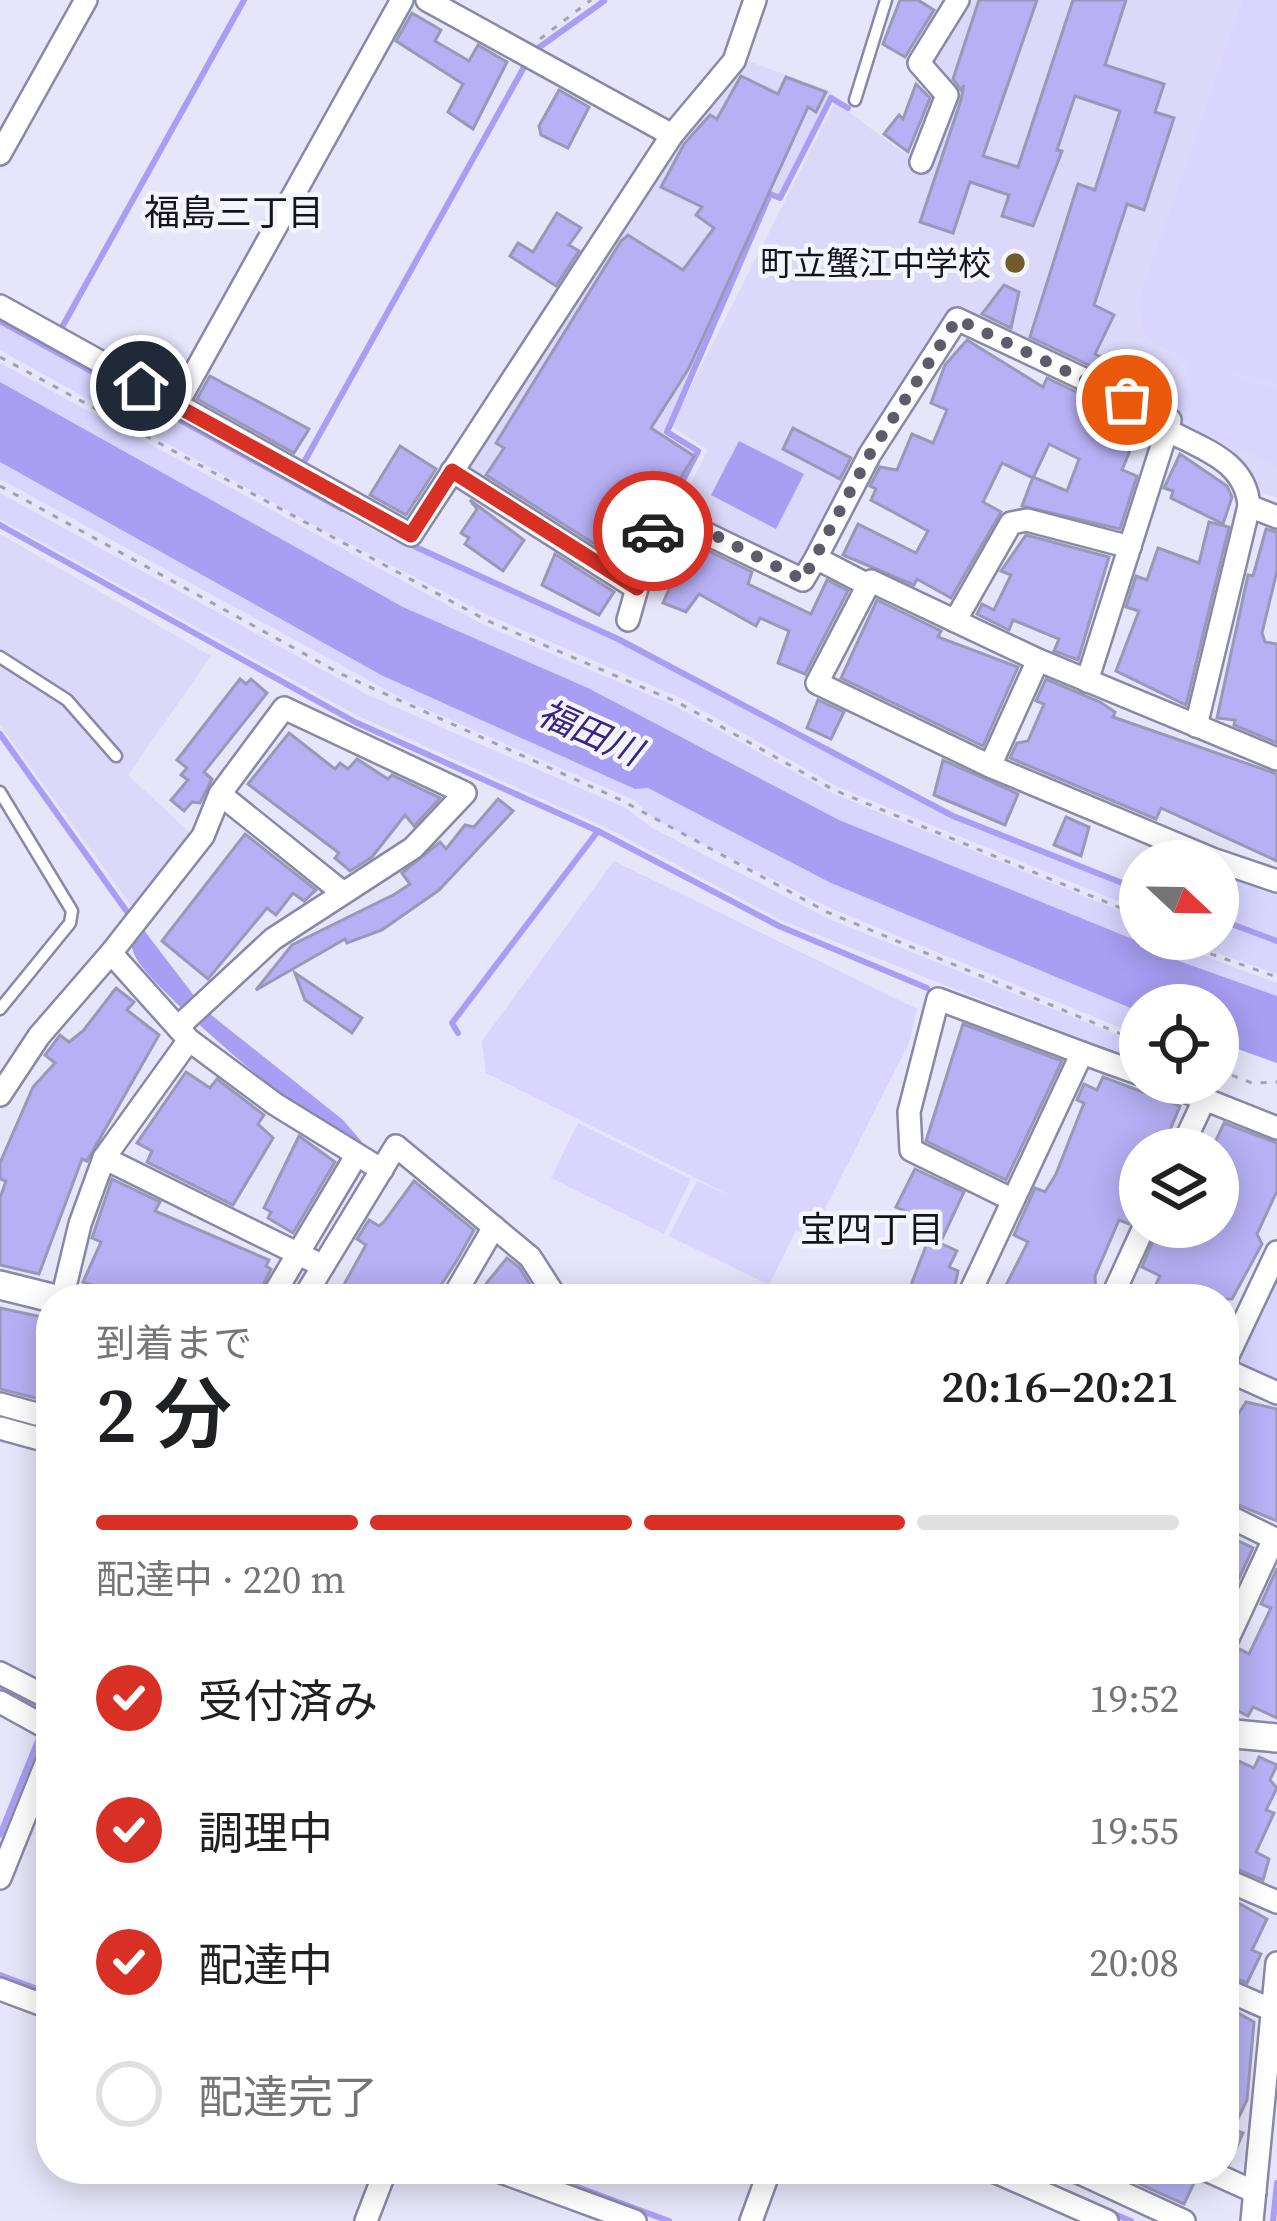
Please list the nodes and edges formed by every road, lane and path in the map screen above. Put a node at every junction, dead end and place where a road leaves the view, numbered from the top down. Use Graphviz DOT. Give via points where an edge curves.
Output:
graph roads {
  1 [pos="86,0"];
  2 [pos="402,0"];
  3 [pos="427,0"];
  4 [pos="591,0"];
  5 [pos="755,0"];
  6 [pos="886,0"];
  7 [pos="958,0"];
  8 [pos="521,53"];
  9 [pos="855,100"];
  10 [pos="672,134"];
  11 [pos="0,154"];
  12 [pos="921,162"];
  13 [pos="0,306"];
  14 [pos="0,357"];
  15 [pos="176,406"];
  16 [pos="1167,430"];
  17 [pos="452,471"];
  18 [pos="0,486"];
  19 [pos="1249,506"];
  20 [pos="1277,518"];
  21 [pos="1130,548"];
  22 [pos="816,558"];
  23 [pos="868,585"];
  24 [pos="637,588"];
  25 [pos="628,620"];
  26 [pos="955,621"];
  27 [pos="0,657"];
  28 [pos="1038,660"];
  29 [pos="1088,681"];
  30 [pos="1196,726"];
  31 [pos="116,756"];
  32 [pos="1277,759"];
  33 [pos="990,766"];
  34 [pos="0,792"];
  35 [pos="220,794"];
  36 [pos="1167,840"];
  37 [pos="1239,868"];
  38 [pos="1277,881"];
  39 [pos="342,892"];
  40 [pos="1119,907"];
  41 [pos="115,948"];
  42 [pos="1228,960"];
  43 [pos="1277,977"];
  44 [pos="0,1009"];
  45 [pos="184,1029"];
  46 [pos="1119,1033"];
  47 [pos="1082,1053"];
  48 [pos="1119,1066"];
  49 [pos="1239,1078"];
  50 [pos="1277,1082"];
  51 [pos="0,1095"];
  52 [pos="1219,1104"];
  53 [pos="1277,1128"];
  54 [pos="356,1156"];
  55 [pos="104,1158"];
  56 [pos="382,1170"];
  57 [pos="1013,1200"];
  58 [pos="494,1227"];
  59 [pos="1134,1248"];
  60 [pos="299,1251"];
  61 [pos="1277,1252"];
  62 [pos="323,1266"];
  63 [pos="63,1284"];
  64 [pos="280,1284"];
  65 [pos="312,1284"];
  66 [pos="461,1284"];
  67 [pos="547,1284"];
  68 [pos="974,1284"];
  69 [pos="1118,1284"];
  70 [pos="0,1285"];
  71 [pos="36,1294"];
  72 [pos="1239,1334"];
  73 [pos="1239,1374"];
  74 [pos="1277,1393"];
  75 [pos="0,1404"];
  76 [pos="36,1414"];
  77 [pos="0,1428"];
  78 [pos="36,1438"];
  79 [pos="1239,1521"];
  80 [pos="1276,1539"];
  81 [pos="1239,1616"];
  82 [pos="0,1673"];
  83 [pos="36,1691"];
  84 [pos="0,1702"];
  85 [pos="36,1722"];
  86 [pos="1239,1734"];
  87 [pos="1277,1738"];
  88 [pos="36,1788"];
  89 [pos="0,1878"];
  90 [pos="1239,1886"];
  91 [pos="1277,1902"];
  92 [pos="1277,1963"];
  93 [pos="0,1989"];
  94 [pos="1239,1996"];
  95 [pos="36,2002"];
  96 [pos="1272,2010"];
  97 [pos="381,2184"];
  98 [pos="534,2184"];
  99 [pos="765,2184"];
  100 [pos="1023,2184"];
  101 [pos="1115,2184"];
  102 [pos="1237,2184"];
  103 [pos="1255,2192"];
  104 [pos="367,2221"];
  105 [pos="635,2221"];
  106 [pos="751,2221"];
  107 [pos="1107,2221"];
  108 [pos="1184,2221"];
  109 [pos="1252,2221"];
  1 -- 11 [label="street"];
  2 -- 15 [label="street"];
  3 -- 8 [label="street"];
  4 -- 8 [label="path"];
  5 -- 10 [label="street" via="734,61"];
  6 -- 9 [label="lane"];
  7 -- 12 [label="street" via="919,63 946,95"];
  8 -- 10 [label="street"];
  10 -- 17 [label="street"];
  13 -- 15 [label="street"];
  14 -- 40 [label="path" via="486,620 679,703 834,790"];
  15 -- 17 [label="street" via="411,535"];
  16 -- 19 [label="street" via="1233,466"];
  16 -- 21 [label="street"];
  16 -- 22 [label="street" via="1170,420 957,319 870,454"];
  17 -- 24 [label="street"];
  18 -- 46 [label="path" via="341,674 622,800 827,912"];
  19 -- 20 [label="street"];
  19 -- 30 [label="street"];
  21 -- 26 [label="street" via="1027,520 1011,523"];
  21 -- 29 [label="street"];
  22 -- 23 [label="street"];
  22 -- 24 [label="street" via="803,580 659,511"];
  23 -- 26 [label="street"];
  23 -- 33 [label="street" via="817,683"];
  24 -- 25 [label="street"];
  26 -- 28 [label="street"];
  27 -- 31 [label="lane" via="67,700"];
  28 -- 29 [label="street"];
  28 -- 33 [label="street"];
  29 -- 30 [label="street"];
  30 -- 32 [label="street"];
  33 -- 36 [label="street"];
  34 -- 44 [label="lane" via="72,911"];
  35 -- 39 [label="street"];
  35 -- 39 [label="street" via="284,709 465,793 413,848"];
  35 -- 41 [label="street" via="202,836"];
  37 -- 38 [label="street"];
  39 -- 45 [label="street" via="273,939"];
  41 -- 45 [label="street"];
  41 -- 51 [label="street"];
  42 -- 43 [label="path"];
  45 -- 54 [label="street"];
  45 -- 55 [label="street"];
  47 -- 48 [label="street"];
  47 -- 57 [label="street"];
  47 -- 57 [label="street" via="938,999 909,1112 910,1150"];
  49 -- 50 [label="path"];
  52 -- 53 [label="street"];
  54 -- 56 [label="street"];
  54 -- 60 [label="street"];
  55 -- 60 [label="street"];
  55 -- 63 [label="street"];
  56 -- 58 [label="street" via="396,1146"];
  56 -- 62 [label="street"];
  57 -- 68 [label="street"];
  58 -- 66 [label="street"];
  58 -- 67 [label="street"];
  59 -- 69 [label="street"];
  60 -- 62 [label="street"];
  60 -- 64 [label="street"];
  61 -- 72 [label="street"];
  62 -- 65 [label="street"];
  70 -- 71 [label="street"];
  73 -- 74 [label="street"];
  75 -- 76 [label="street"];
  77 -- 78 [label="street"];
  79 -- 80 [label="street"];
  80 -- 81 [label="street"];
  82 -- 83 [label="street"];
  84 -- 85 [label="street"];
  86 -- 87 [label="street"];
  88 -- 89 [label="street"];
  90 -- 91 [label="street"];
  92 -- 96 [label="street"];
  93 -- 95 [label="street"];
  94 -- 96 [label="street"];
  96 -- 103 [label="street"];
  97 -- 104 [label="street"];
  98 -- 105 [label="street"];
  99 -- 106 [label="street"];
  100 -- 107 [label="street"];
  101 -- 108 [label="street"];
  102 -- 103 [label="street"];
  103 -- 109 [label="street"];
}
